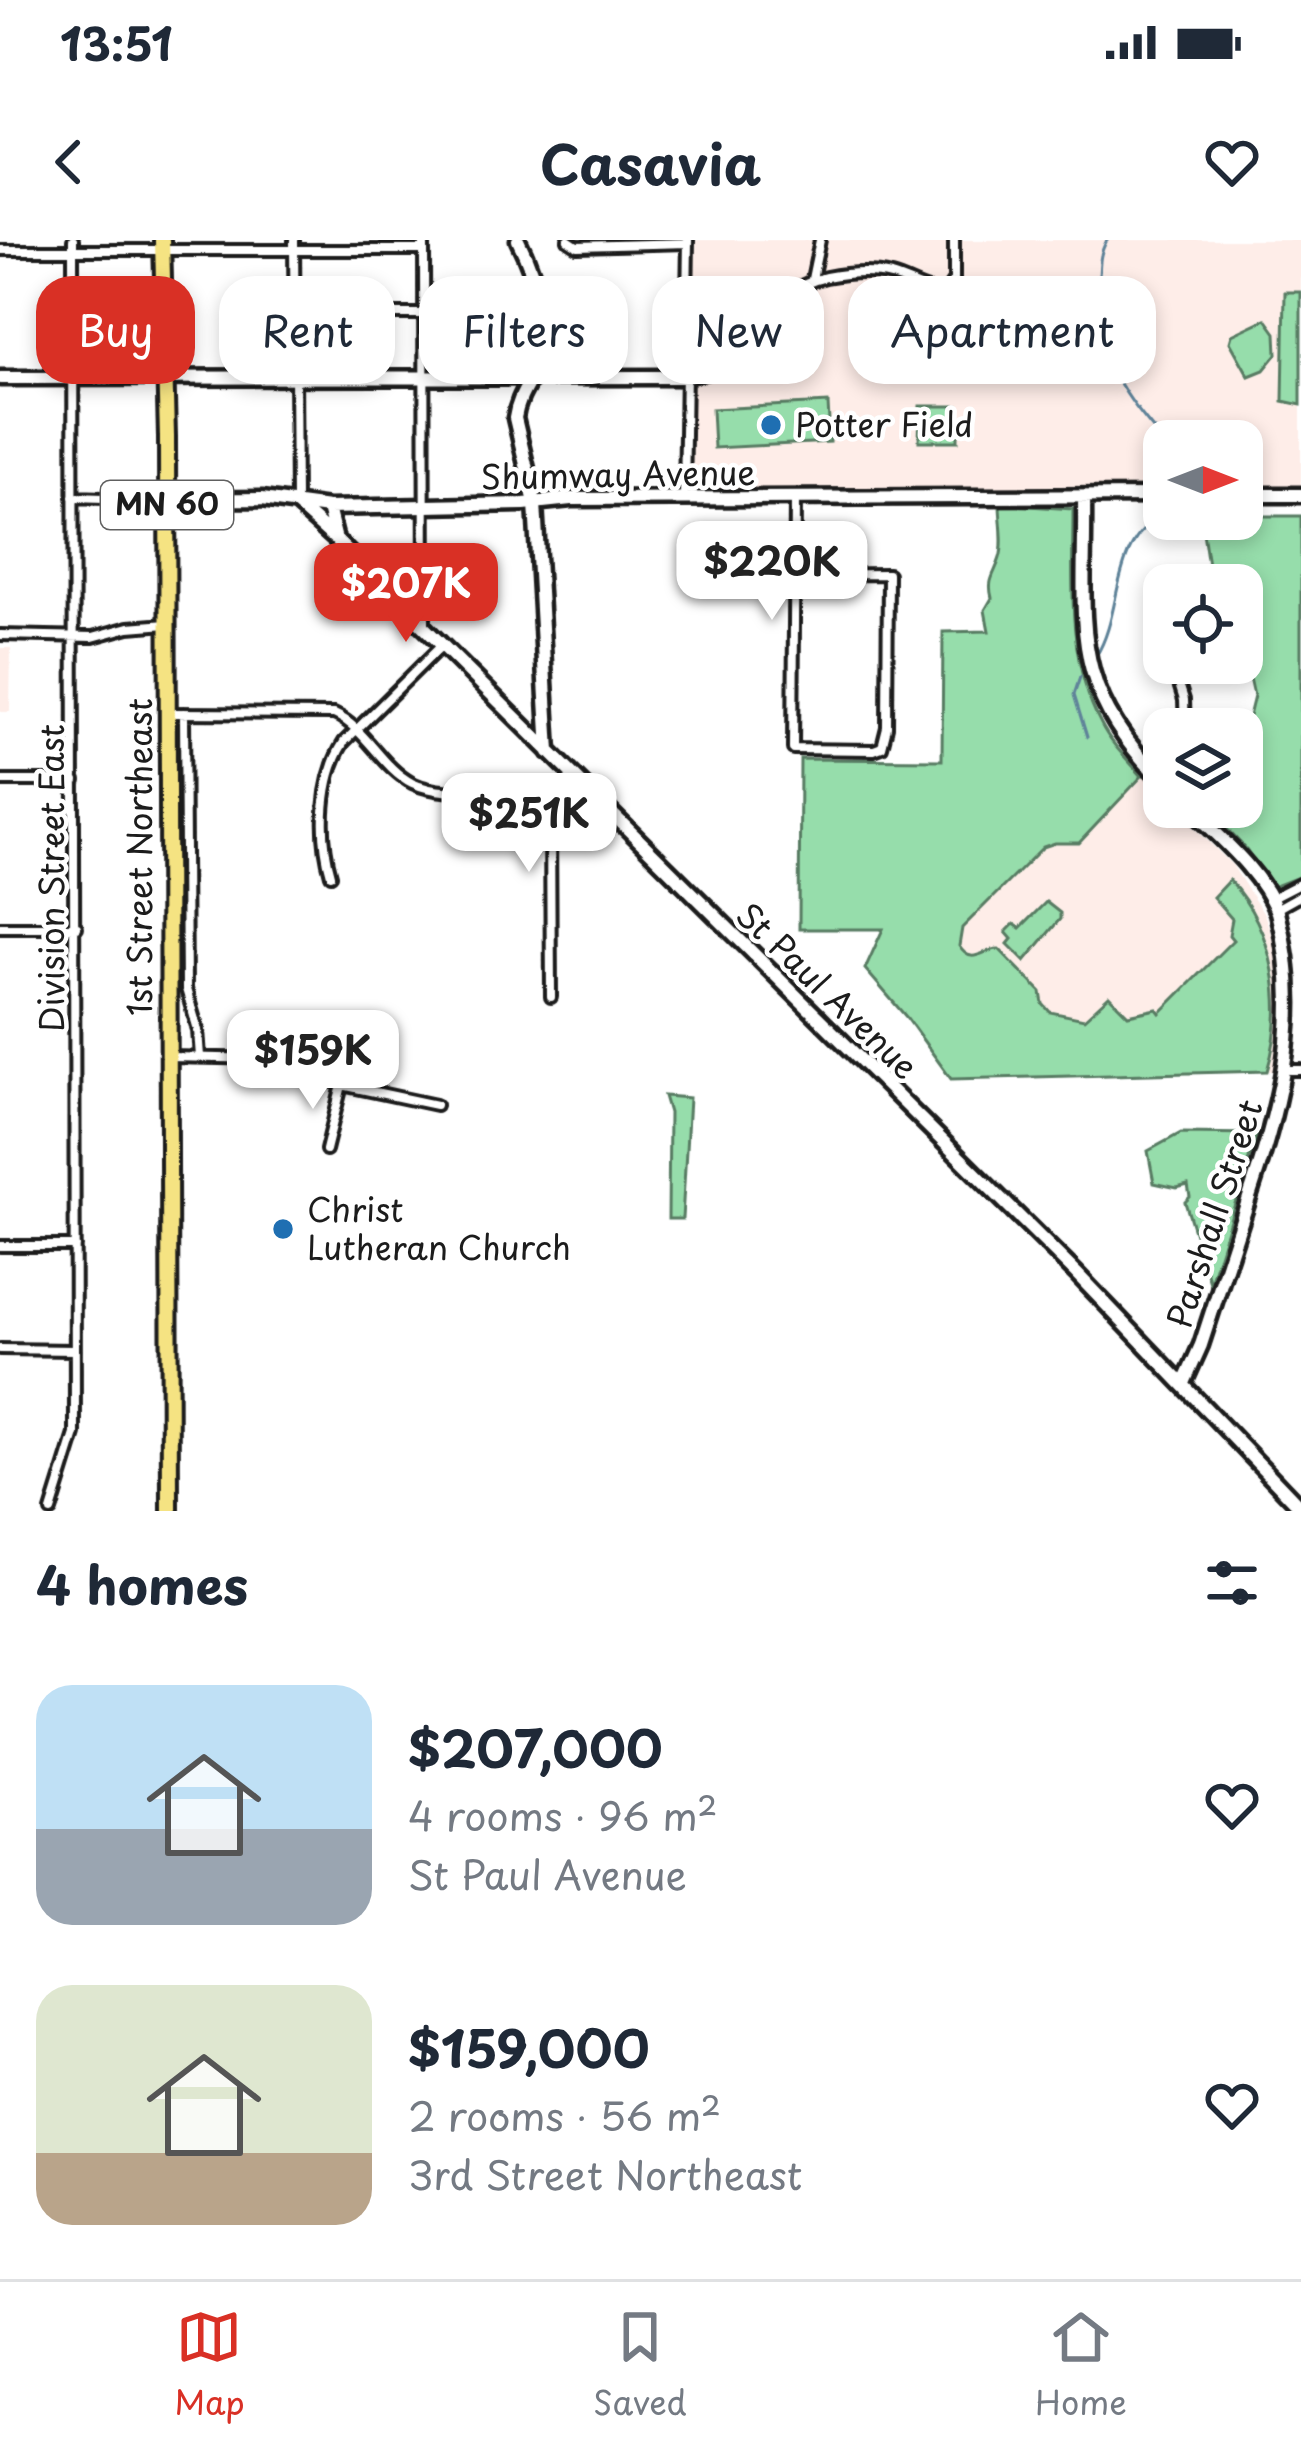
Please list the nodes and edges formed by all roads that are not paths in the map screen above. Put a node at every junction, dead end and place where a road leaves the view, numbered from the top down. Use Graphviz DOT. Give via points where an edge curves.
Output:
graph roads {
  1 [pos="518,240"];
  2 [pos="820,240"];
  3 [pos="954,240"];
  4 [pos="688,242"];
  5 [pos="573,243"];
  6 [pos="74,245"];
  7 [pos="162,245"];
  8 [pos="294,245"];
  9 [pos="424,245"];
  10 [pos="0,250"];
  11 [pos="817,260"];
  12 [pos="74,276"];
  13 [pos="163,276"];
  14 [pos="294,276"];
  15 [pos="424,276"];
  16 [pos="531,276"];
  17 [pos="688,276"];
  18 [pos="813,276"];
  19 [pos="829,276"];
  20 [pos="824,277"];
  21 [pos="0,378"];
  22 [pos="36,378"];
  23 [pos="74,384"];
  24 [pos="166,384"];
  25 [pos="294,384"];
  26 [pos="425,384"];
  27 [pos="527,384"];
  28 [pos="687,384"];
  29 [pos="1263,495"];
  30 [pos="1301,495"];
  31 [pos="74,496"];
  32 [pos="1084,496"];
  33 [pos="1143,496"];
  34 [pos="795,498"];
  35 [pos="167,500"];
  36 [pos="684,501"];
  37 [pos="535,503"];
  38 [pos="296,504"];
  39 [pos="425,507"];
  40 [pos="328,508"];
  41 [pos="336,540"];
  42 [pos="794,575"];
  43 [pos="167,624"];
  44 [pos="425,631"];
  45 [pos="0,635"];
  46 [pos="74,637"];
  47 [pos="442,646"];
  48 [pos="166,712"];
  49 [pos="184,712"];
  50 [pos="356,730"];
  51 [pos="549,752"];
  52 [pos="1143,758"];
  53 [pos="572,775"];
  54 [pos="0,781"];
  55 [pos="75,781"];
  56 [pos="554,796"];
  57 [pos="1210,828"];
  58 [pos="331,875"];
  59 [pos="1301,884"];
  60 [pos="1301,895"];
  61 [pos="1273,904"];
  62 [pos="0,928"];
  63 [pos="77,928"];
  64 [pos="551,997"];
  65 [pos="168,1057"];
  66 [pos="200,1057"];
  67 [pos="1295,1070"];
  68 [pos="343,1085"];
  69 [pos="436,1105"];
  70 [pos="326,1150"];
  71 [pos="0,1246"];
  72 [pos="76,1246"];
  73 [pos="0,1349"];
  74 [pos="76,1350"];
  75 [pos="1184,1384"];
  76 [pos="1301,1508"];
  77 [pos="52,1511"];
  78 [pos="170,1511"];
  1 -- 16 [label="street"];
  2 -- 11 [label="street"];
  3 -- 19 [label="street" via="954,280 945,293 890,276"];
  4 -- 5 [label="street"];
  4 -- 17 [label="street"];
  6 -- 7 [label="street"];
  6 -- 10 [label="street"];
  6 -- 12 [label="street, Division Street East"];
  7 -- 8 [label="street"];
  7 -- 13 [label="main road, 1st Street Northeast / MN 60"];
  8 -- 9 [label="street"];
  8 -- 14 [label="street"];
  9 -- 15 [label="street"];
  11 -- 18 [label="street"];
  11 -- 19 [label="street"];
  19 -- 20 [label="street"];
  21 -- 22 [label="street"];
  23 -- 31 [label="street, Division Street East"];
  24 -- 35 [label="main road, 1st Street Northeast / MN 60"];
  25 -- 38 [label="street"];
  26 -- 39 [label="street"];
  27 -- 37 [label="street" via="515,418"];
  28 -- 36 [label="street"];
  29 -- 30 [label="street"];
  31 -- 35 [label="street, Shumway Avenue"];
  31 -- 46 [label="street, Division Street East"];
  32 -- 33 [label="street, Shumway Avenue"];
  32 -- 34 [label="street, Shumway Avenue"];
  32 -- 52 [label="street" via="1092,675 1122,738"];
  34 -- 36 [label="street, Shumway Avenue"];
  34 -- 42 [label="street"];
  35 -- 38 [label="street, Shumway Avenue"];
  35 -- 43 [label="main road, 1st Street Northeast / MN 60"];
  36 -- 37 [label="street, Shumway Avenue"];
  37 -- 39 [label="street, Shumway Avenue"];
  37 -- 51 [label="street"];
  38 -- 40 [label="street, Shumway Avenue"];
  38 -- 41 [label="street, St Paul Avenue"];
  39 -- 40 [label="street, Shumway Avenue"];
  39 -- 44 [label="street"];
  40 -- 41 [label="street"];
  41 -- 44 [label="street, St Paul Avenue"];
  42 -- 42 [label="street" via="889,574 882,747 793,748"];
  43 -- 46 [label="street"];
  43 -- 48 [label="main road, 1st Street Northeast / MN 60"];
  44 -- 47 [label="street, St Paul Avenue"];
  45 -- 46 [label="street"];
  46 -- 55 [label="street, Division Street East"];
  47 -- 50 [label="street"];
  47 -- 51 [label="street, St Paul Avenue"];
  48 -- 49 [label="street"];
  48 -- 65 [label="main road, 1st Street Northeast / MN 60"];
  49 -- 50 [label="street" via="327,712"];
  49 -- 66 [label="street" via="186,988"];
  50 -- 56 [label="street" via="415,785"];
  50 -- 58 [label="street" via="335,755 326,786"];
  51 -- 53 [label="street, St Paul Avenue"];
  53 -- 56 [label="street"];
  53 -- 75 [label="street, St Paul Avenue"];
  54 -- 55 [label="street"];
  55 -- 63 [label="street, Division Street East"];
  56 -- 64 [label="street"];
  57 -- 61 [label="street, Parshall Street"];
  59 -- 61 [label="street"];
  60 -- 61 [label="street"];
  61 -- 67 [label="street, Parshall Street" via="1297,986"];
  62 -- 63 [label="street"];
  63 -- 72 [label="street, Division Street East"];
  65 -- 66 [label="street"];
  65 -- 78 [label="main road, 1st Street Northeast / MN 60"];
  66 -- 68 [label="street" via="272,1059"];
  67 -- 75 [label="street, Parshall Street"];
  68 -- 69 [label="street"];
  68 -- 70 [label="street"];
  71 -- 72 [label="street"];
  72 -- 74 [label="street, Division Street East"];
  73 -- 74 [label="street"];
  74 -- 77 [label="street, Division Street East" via="76,1434"];
  75 -- 76 [label="street, St Paul Avenue"];
}
